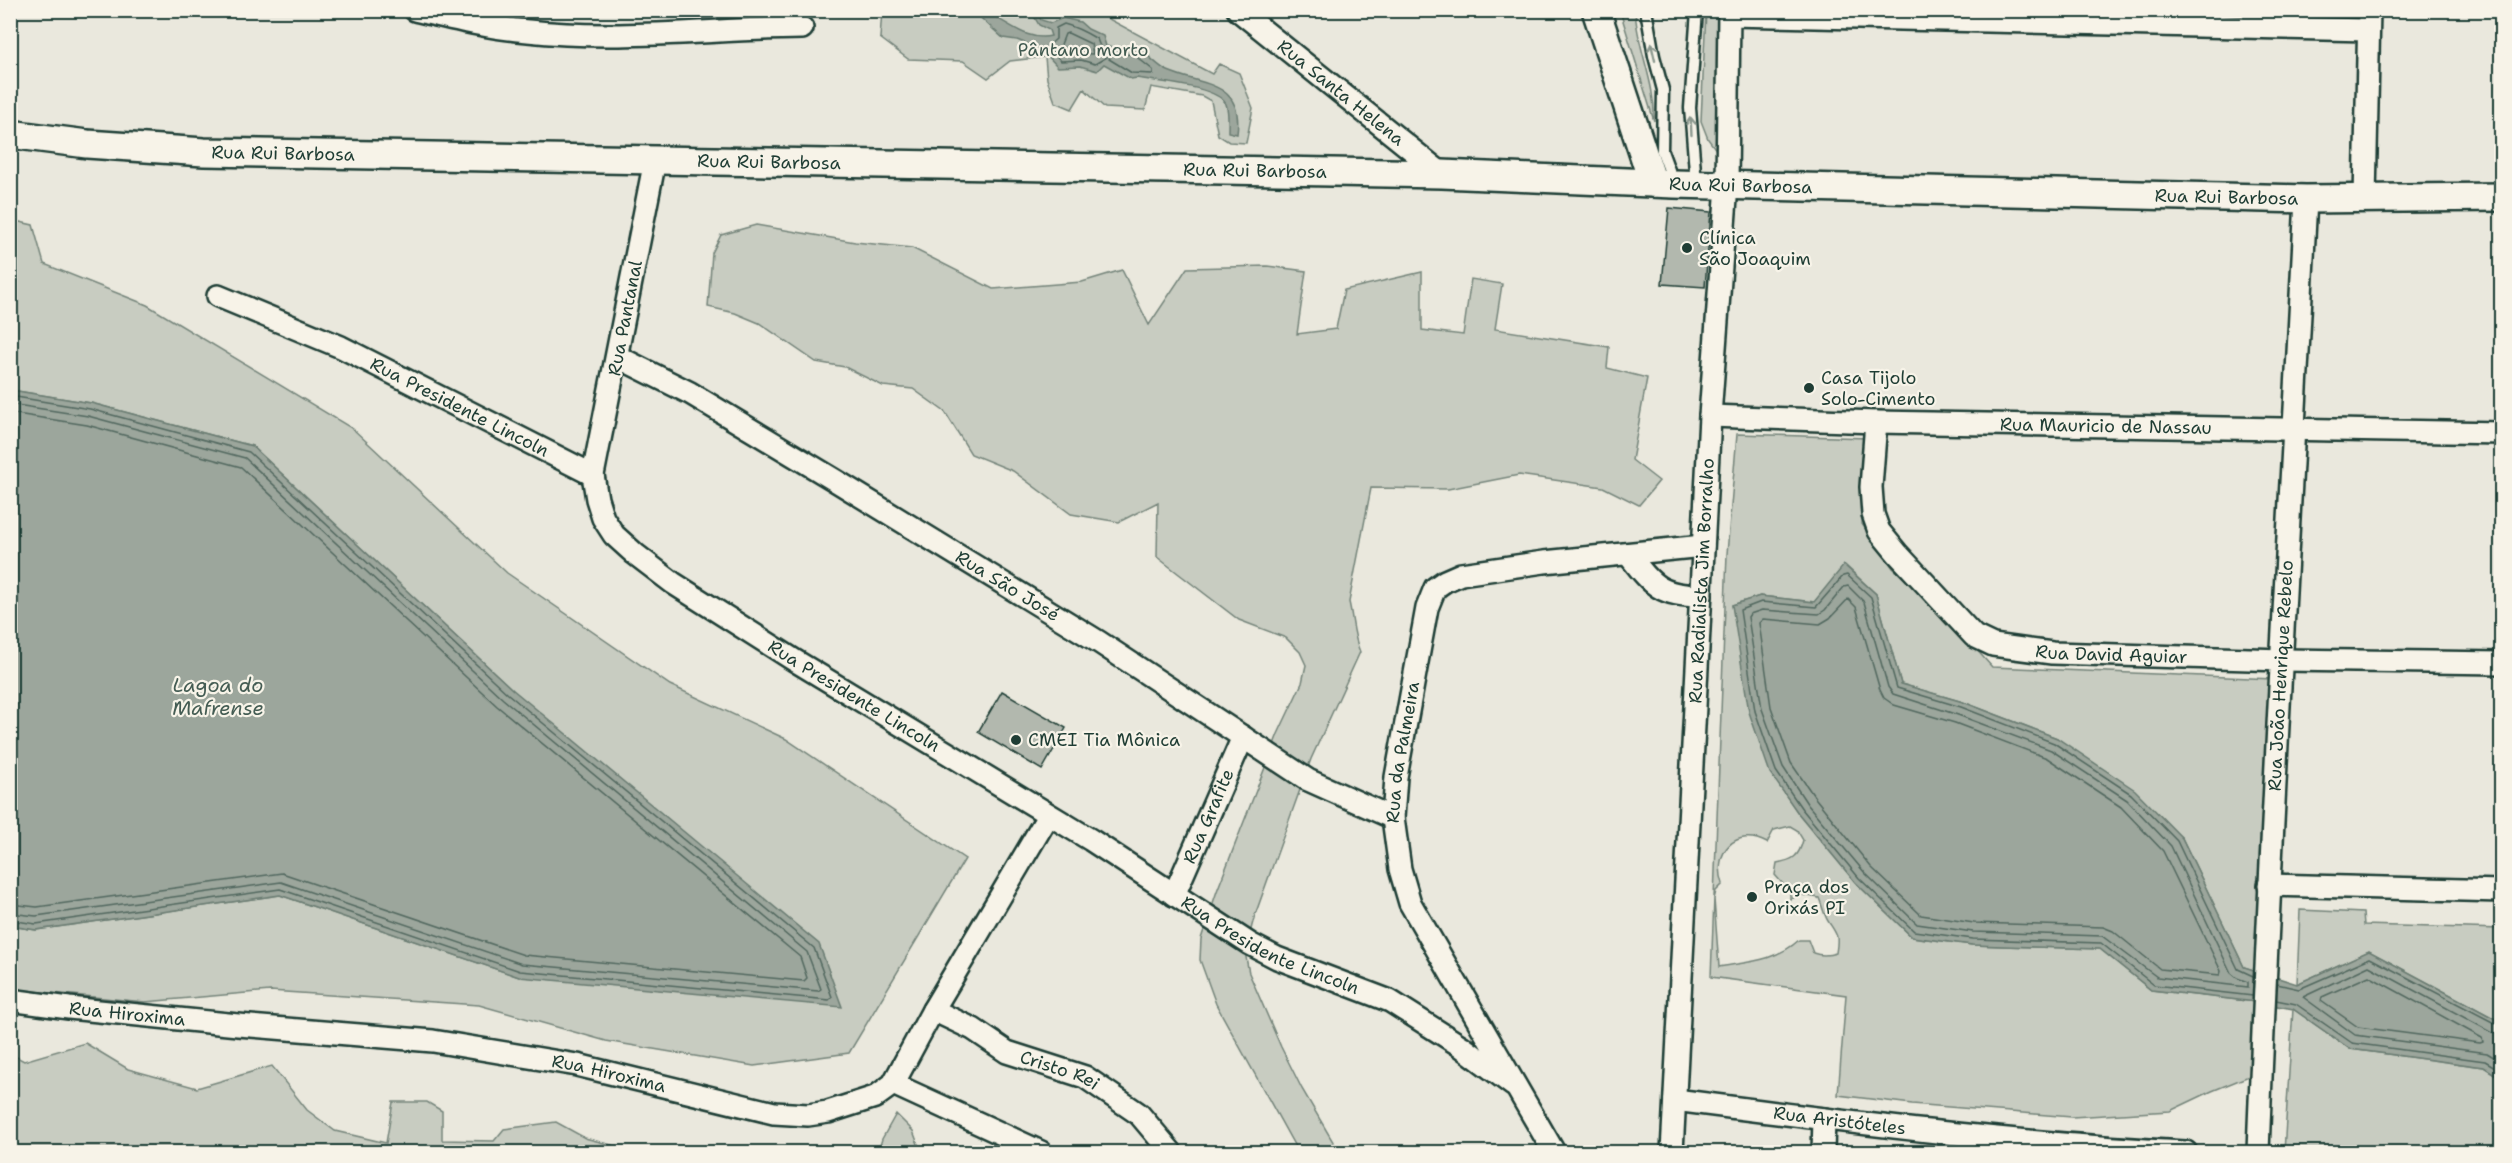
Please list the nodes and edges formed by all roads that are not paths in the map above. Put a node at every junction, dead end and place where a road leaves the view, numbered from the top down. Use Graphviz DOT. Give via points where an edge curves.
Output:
graph roads {
  1 [pos="415,10"];
  2 [pos="1238,10"];
  3 [pos="1596,10"];
  4 [pos="1646,10"];
  5 [pos="1696,10"];
  6 [pos="1729,13"];
  7 [pos="2369,20"];
  8 [pos="802,28"];
  9 [pos="10,134"];
  10 [pos="1650,147"];
  11 [pos="655,160"];
  12 [pos="1442,174"];
  13 [pos="1674,184"];
  14 [pos="1727,185"];
  15 [pos="2502,197"];
  16 [pos="2306,199"];
  17 [pos="2365,199"];
  18 [pos="218,296"];
  19 [pos="618,357"];
  20 [pos="1710,416"];
  21 [pos="1876,422"];
  22 [pos="2294,430"];
  23 [pos="2502,433"];
  24 [pos="593,475"];
  25 [pos="1703,546"];
  26 [pos="1628,555"];
  27 [pos="1701,596"];
  28 [pos="2283,660"];
  29 [pos="2502,663"];
  30 [pos="1243,737"];
  31 [pos="1048,816"];
  32 [pos="1393,818"];
  33 [pos="2269,885"];
  34 [pos="2502,891"];
  35 [pos="1174,895"];
  36 [pos="10,999"];
  37 [pos="933,1010"];
  38 [pos="893,1084"];
  39 [pos="1513,1085"];
  40 [pos="1675,1100"];
  41 [pos="1824,1119"];
  42 [pos="2130,1151"];
  43 [pos="1041,1152"];
  44 [pos="1171,1152"];
  45 [pos="1554,1152"];
  46 [pos="1672,1152"];
  47 [pos="1822,1152"];
  48 [pos="2186,1152"];
  49 [pos="2258,1152"];
  1 -- 8 [label="street" via="490,26 556,33"];
  2 -- 12 [label="street, Rua Santa Helena"];
  3 -- 10 [label="street"];
  10 -- 4 [label="lane, one-way" via="1664,90"];
  13 -- 5 [label="lane, one-way" via="1690,108"];
  6 -- 7 [label="street"];
  6 -- 14 [label="street, Rua Radialista Jim Borralho"];
  7 -- 17 [label="street"];
  9 -- 11 [label="street, Rua Rui Barbosa" via="204,152"];
  10 -- 13 [label="street"];
  11 -- 12 [label="street, Rua Rui Barbosa"];
  11 -- 19 [label="street, Rua Pantanal"];
  12 -- 13 [label="street, Rua Rui Barbosa"];
  13 -- 14 [label="street, Rua Rui Barbosa"];
  14 -- 16 [label="street, Rua Rui Barbosa"];
  14 -- 20 [label="street, Rua Radialista Jim Borralho"];
  15 -- 17 [label="street, Rua Rui Barbosa"];
  16 -- 17 [label="street, Rua Rui Barbosa"];
  16 -- 22 [label="street, Rua João Henrique Rebelo"];
  18 -- 24 [label="street, Rua Presidente Lincoln" via="340,346"];
  19 -- 24 [label="street, Rua Pantanal"];
  19 -- 30 [label="street, Rua São José" via="690,393 833,479 1099,642"];
  20 -- 21 [label="street, Rua Mauricio de Nassau"];
  20 -- 25 [label="street, Rua Radialista Jim Borralho"];
  21 -- 22 [label="street, Rua Mauricio de Nassau"];
  21 -- 28 [label="street, Rua David Aguiar" via="1871,487 1879,531 1974,636 1993,645 2052,653"];
  22 -- 23 [label="street, Rua Mauricio de Nassau"];
  22 -- 28 [label="street, Rua João Henrique Rebelo"];
  24 -- 31 [label="street, Rua Presidente Lincoln" via="603,518 614,535 664,576"];
  25 -- 26 [label="street, Rua da Palmeira"];
  25 -- 27 [label="street, Rua Radialista Jim Borralho"];
  26 -- 27 [label="street" via="1660,589 1676,596"];
  26 -- 32 [label="street, Rua da Palmeira" via="1492,568 1461,574 1435,588 1420,640 1396,777"];
  27 -- 40 [label="street, Rua Radialista Jim Borralho"];
  28 -- 29 [label="street, Rua David Aguiar"];
  28 -- 33 [label="street, Rua João Henrique Rebelo"];
  30 -- 32 [label="street, Rua São José" via="1308,780"];
  30 -- 35 [label="street, Rua Grafite"];
  31 -- 35 [label="street, Rua Presidente Lincoln"];
  31 -- 37 [label="street"];
  32 -- 39 [label="street, Rua da Palmeira" via="1400,869 1410,903"];
  33 -- 34 [label="street"];
  33 -- 49 [label="street, Rua João Henrique Rebelo"];
  35 -- 39 [label="street, Rua Presidente Lincoln" via="1277,958 1390,1001"];
  36 -- 38 [label="street, Rua Hiroxima" via="238,1025 433,1041 577,1065 774,1113 828,1112 875,1097"];
  37 -- 38 [label="street"];
  37 -- 44 [label="street, Cristo Rei" via="973,1029 1007,1052 1085,1077 1139,1114"];
  38 -- 43 [label="street"];
  39 -- 45 [label="street, Rua da Palmeira"];
  40 -- 41 [label="street, Rua Aristóteles"];
  40 -- 46 [label="street, Rua Radialista Jim Borralho"];
  41 -- 42 [label="street, Rua Aristóteles"];
  41 -- 47 [label="street"];
  42 -- 48 [label="street, Rua Aristóteles"];
}
